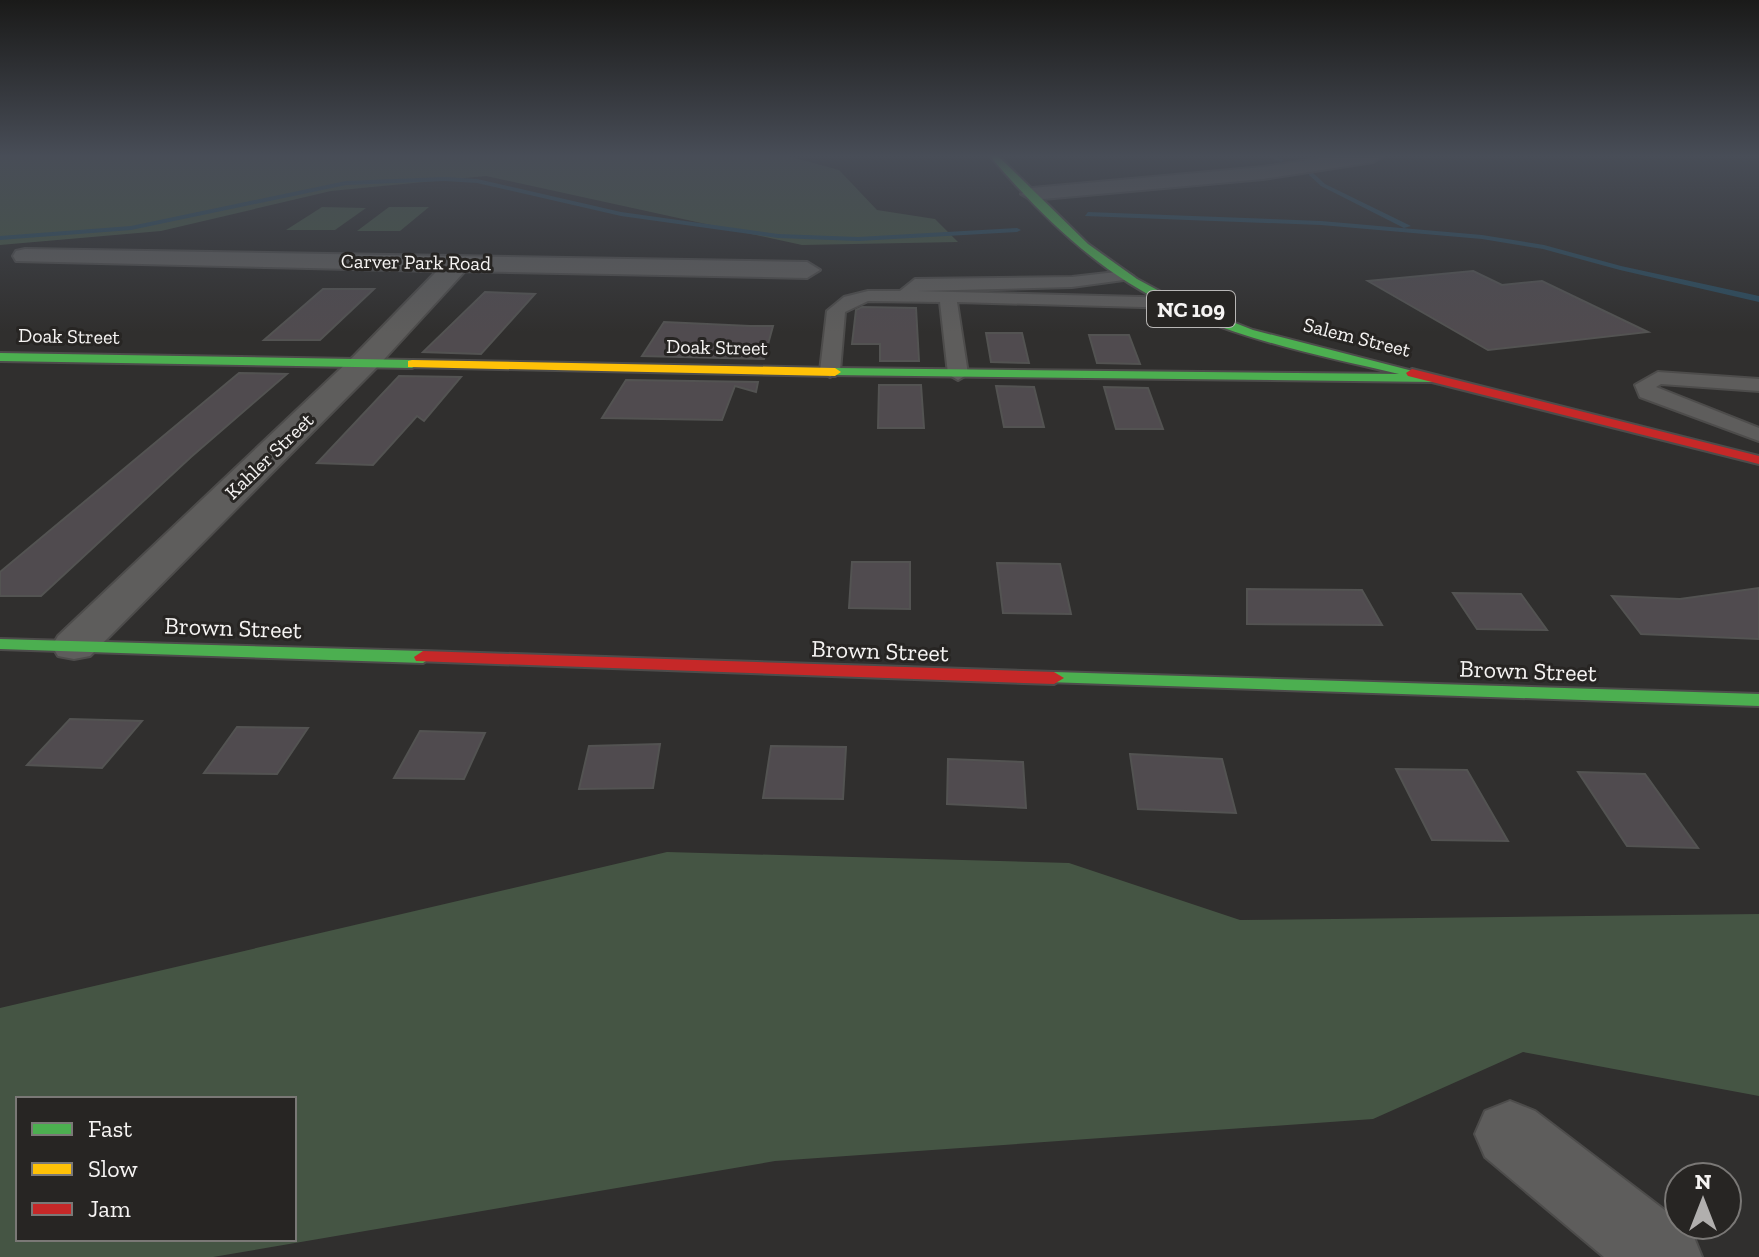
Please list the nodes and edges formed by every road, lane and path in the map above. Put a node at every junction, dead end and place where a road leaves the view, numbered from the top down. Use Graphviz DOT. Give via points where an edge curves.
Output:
graph roads {
  1 [pos="1053,215"];
  2 [pos="25,256"];
  3 [pos="460,262"];
  4 [pos="807,270"];
  5 [pos="1125,276"];
  6 [pos="947,292"];
  7 [pos="1178,303"];
  8 [pos="0,357"];
  9 [pos="365,362"];
  10 [pos="831,362"];
  11 [pos="958,374"];
  12 [pos="1434,378"];
  13 [pos="1759,385"];
  14 [pos="1759,435"];
  15 [pos="1759,460"];
  16 [pos="0,644"];
  17 [pos="74,646"];
  18 [pos="1759,700"];
  19 [pos="1510,1134"];
  20 [pos="1664,1257"];
  1 -- 5 [label="street, Salem Street / NC 109"];
  2 -- 3 [label="street, Carver Park Road"];
  3 -- 4 [label="street, Carver Park Road"];
  3 -- 9 [label="street, Kahler Street"];
  5 -- 6 [label="lane"];
  5 -- 7 [label="street, Salem Street / NC 109"];
  6 -- 7 [label="lane"];
  6 -- 10 [label="lane" via="915,284 905,296 865,296 841,304"];
  6 -- 11 [label="lane"];
  7 -- 12 [label="street, Salem Street / NC 109" via="1299,346"];
  8 -- 9 [label="street, Doak Street"];
  9 -- 10 [label="street, Doak Street"];
  9 -- 17 [label="street, Kahler Street"];
  10 -- 11 [label="street, Doak Street"];
  11 -- 12 [label="street, Doak Street"];
  12 -- 15 [label="street, Salem Street / NC 109"];
  13 -- 14 [label="lane" via="1658,378 1645,385 1647,393 1672,405"];
  16 -- 17 [label="street, Brown Street"];
  17 -- 18 [label="street, Brown Street"];
  19 -- 20 [label="street"];
}
